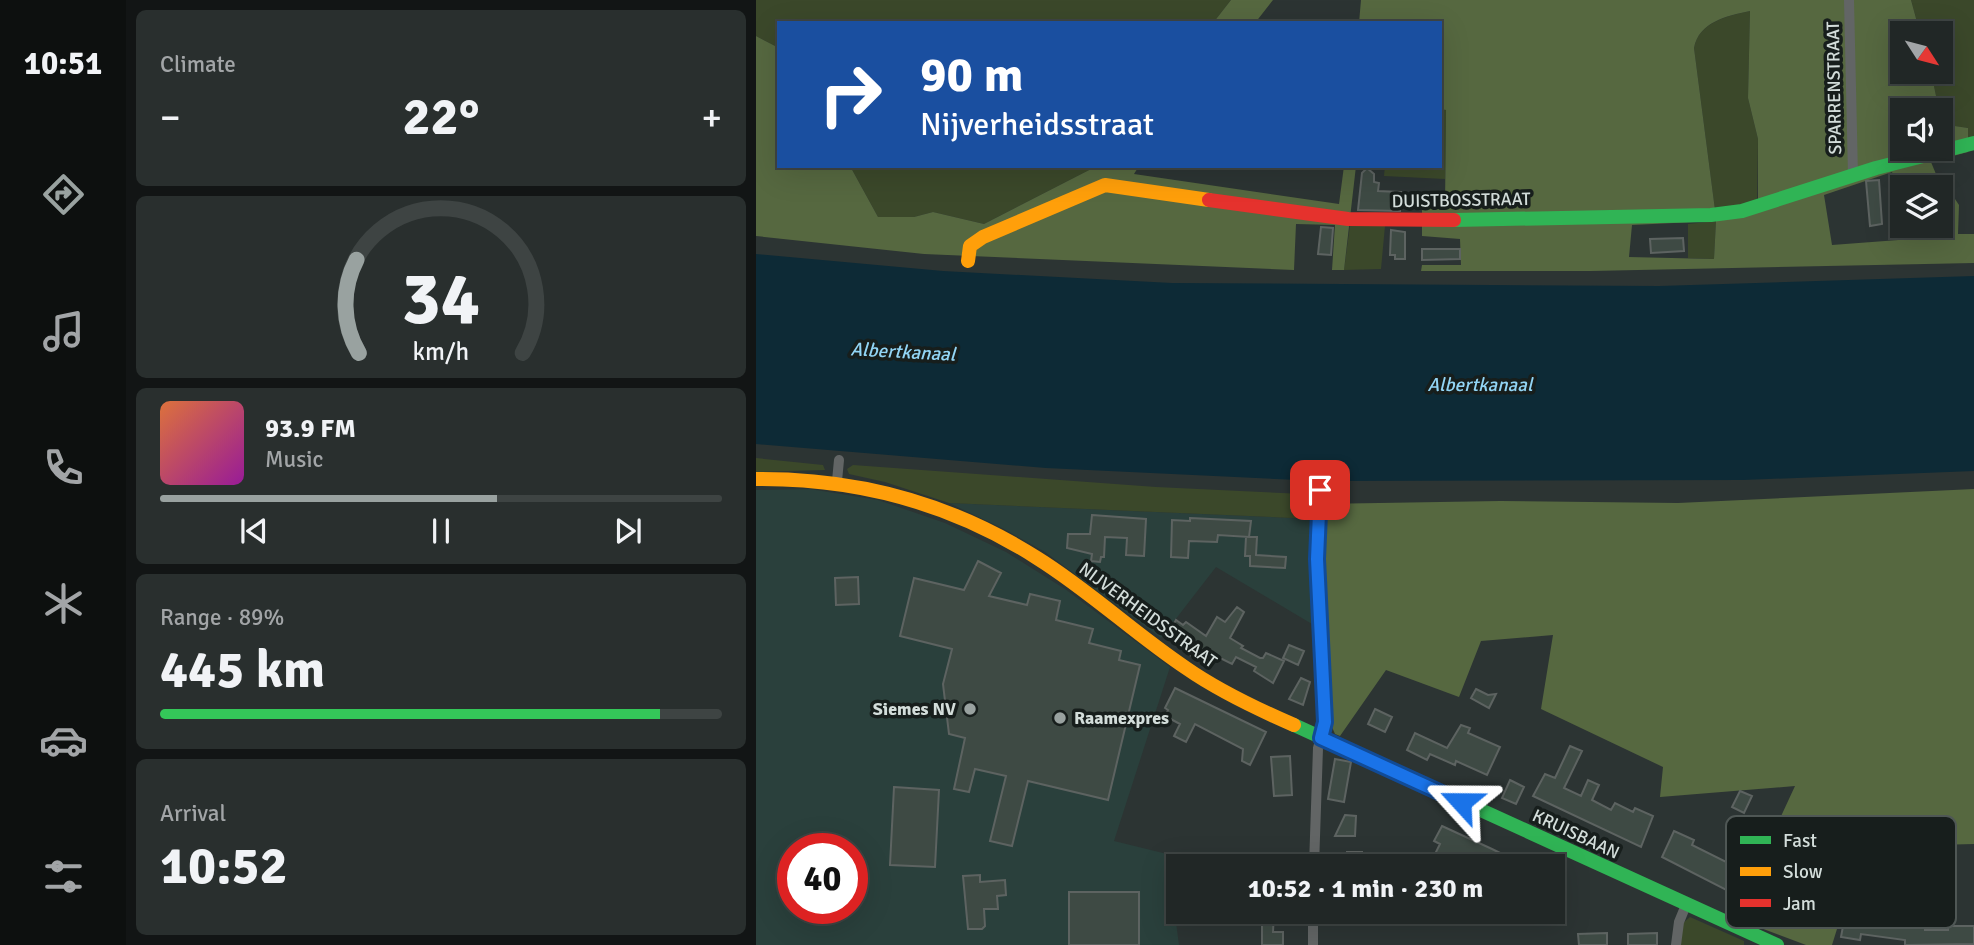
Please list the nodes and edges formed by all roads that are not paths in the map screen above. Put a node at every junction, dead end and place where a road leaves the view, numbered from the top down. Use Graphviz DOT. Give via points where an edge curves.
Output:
graph roads {
  1 [pos="1849,0"];
  2 [pos="1974,143"];
  3 [pos="1853,175"];
  4 [pos="968,261"];
  5 [pos="839,460"];
  6 [pos="756,479"];
  7 [pos="837,481"];
  8 [pos="1320,490"];
  9 [pos="1321,738"];
  10 [pos="1314,854"];
  11 [pos="1686,905"];
  12 [pos="1726,923"];
  13 [pos="1313,924"];
  14 [pos="1738,928"];
  15 [pos="1313,945"];
  16 [pos="1676,945"];
  17 [pos="1777,945"];
  1 -- 3 [label="street, SPARRENSTRAAT"];
  2 -- 3 [label="street, DUISTBOSSTRAAT"];
  3 -- 4 [label="street, DUISTBOSSTRAAT" via="1742,211 1711,215 1428,221 1348,219 1105,185 983,237 970,246"];
  5 -- 7 [label="street"];
  6 -- 7 [label="street, NIJVERHEIDSSTRAAT"];
  7 -- 9 [label="street, NIJVERHEIDSSTRAAT" via="909,498 1008,541 1064,577 1180,665"];
  8 -- 9 [label="street" via="1317,559 1325,722"];
  9 -- 10 [label="street"];
  9 -- 11 [label="street, KRUISBAAN"];
  11 -- 12 [label="street, KRUISBAAN"];
  11 -- 16 [label="street"];
  13 -- 15 [label="street"];
  14 -- 17 [label="street, KRUISBAAN"];
}
